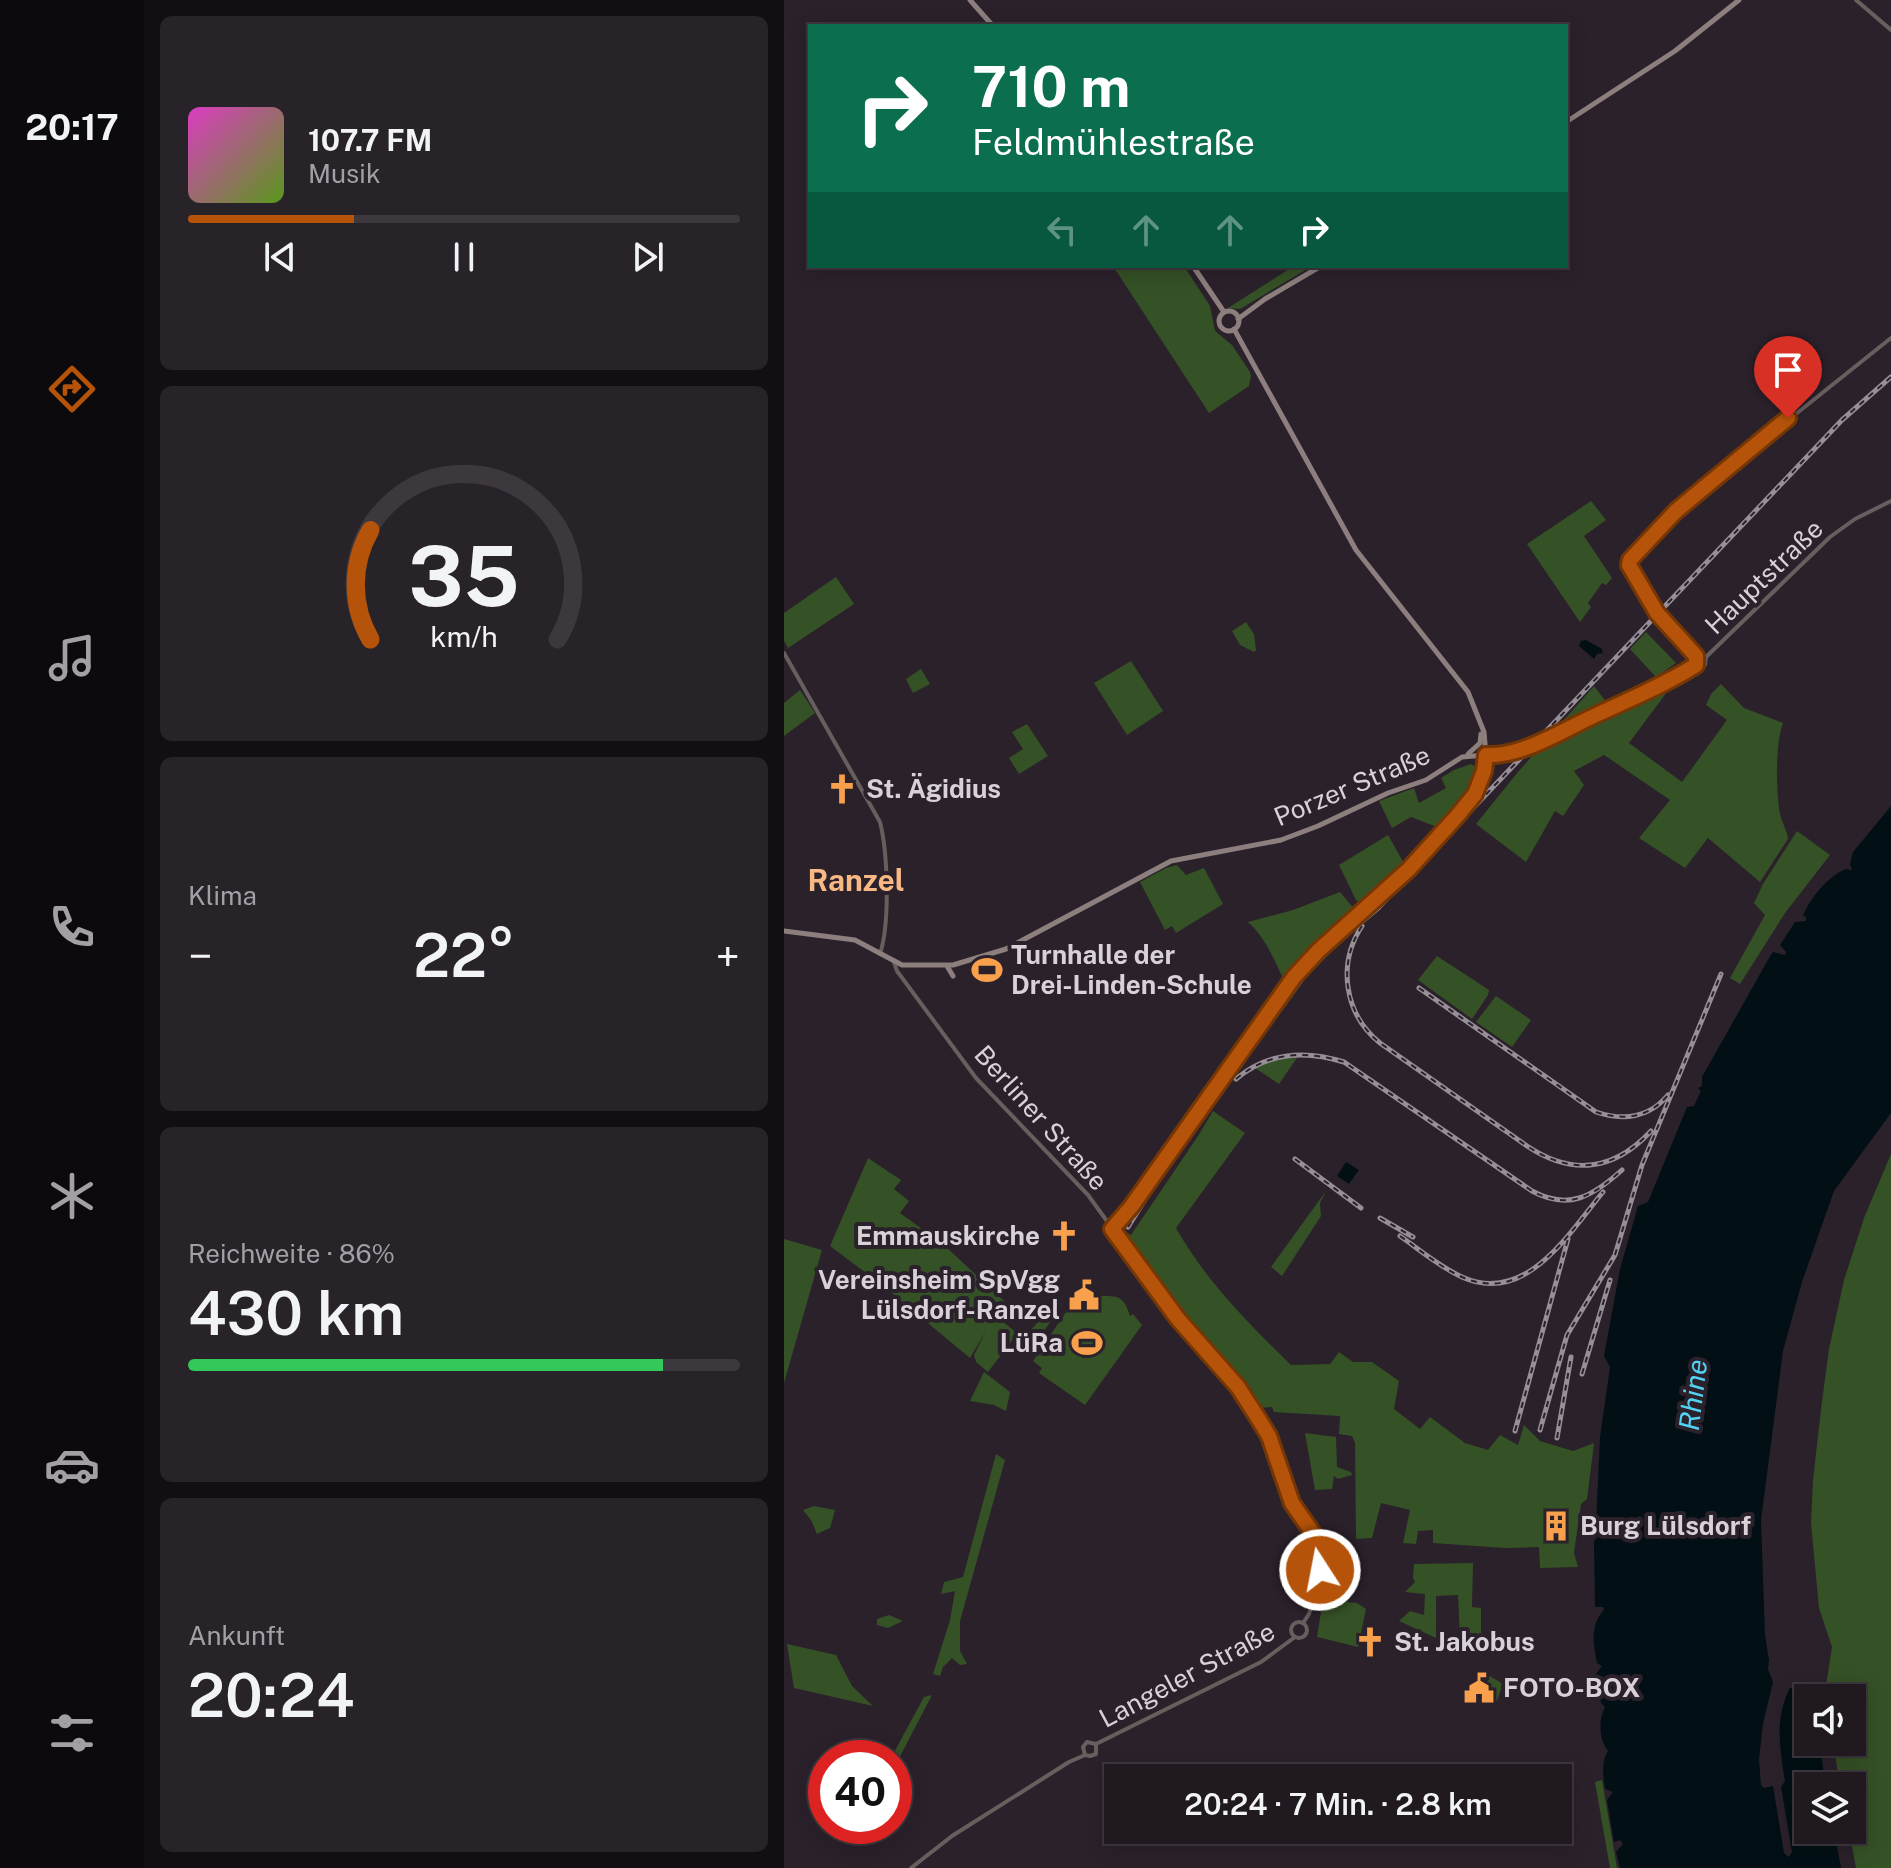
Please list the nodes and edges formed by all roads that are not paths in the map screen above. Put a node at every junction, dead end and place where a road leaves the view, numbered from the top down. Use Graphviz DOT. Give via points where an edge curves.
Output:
graph roads {
  1 [pos="970,0"];
  2 [pos="1739,0"];
  3 [pos="1856,0"];
  4 [pos="991,24"];
  5 [pos="1891,30"];
  6 [pos="1568,121"];
  7 [pos="1194,268"];
  8 [pos="1318,268"];
  9 [pos="1224,312"];
  10 [pos="1236,316"];
  11 [pos="1234,329"];
  12 [pos="1891,338"];
  13 [pos="1891,501"];
  14 [pos="784,653"];
  15 [pos="1696,656"];
  16 [pos="1706,657"];
  17 [pos="1696,665"];
  18 [pos="1481,725"];
  19 [pos="1486,755"];
  20 [pos="1466,756"];
  21 [pos="784,931"];
  22 [pos="880,954"];
  23 [pos="894,962"];
  24 [pos="946,966"];
  25 [pos="953,976"];
  26 [pos="1112,1229"];
  27 [pos="1303,1623"];
  28 [pos="1295,1637"];
  29 [pos="1096,1744"];
  30 [pos="1084,1752"];
  31 [pos="911,1868"];
  1 -- 4 [label="main road"];
  2 -- 6 [label="main road" via="1675,51"];
  3 -- 5 [label="street"];
  7 -- 9 [label="main road"];
  8 -- 10 [label="main road"];
  9 -- 10 [label="main road"];
  9 -- 11 [label="main road" via="1220,326"];
  10 -- 11 [label="main road"];
  11 -- 18 [label="main road" via="1356,550 1450,667"];
  12 -- 15 [label="street" via="1676,511 1632,555 1629,565 1657,613"];
  13 -- 16 [label="street, Hauptstraße" via="1830,537"];
  14 -- 22 [label="street" via="880,822 885,849"];
  15 -- 16 [label="street"];
  15 -- 17 [label="street"];
  16 -- 17 [label="street, Hauptstraße" via="1705,665"];
  17 -- 19 [label="street, Hauptstraße" via="1537,742 1503,755"];
  18 -- 19 [label="main road"];
  18 -- 20 [label="main road" via="1480,743"];
  19 -- 20 [label="main road, Porzer Straße"];
  19 -- 26 [label="street" via="1473,797 1409,869 1294,977"];
  20 -- 24 [label="main road, Porzer Straße" via="1426,780 1295,835 1171,861 1006,949"];
  21 -- 22 [label="main road, Porzer Straße" via="845,937"];
  22 -- 23 [label="main road, Porzer Straße"];
  23 -- 24 [label="main road, Porzer Straße"];
  23 -- 26 [label="street, Berliner Straße" via="976,1078 1074,1178"];
  24 -- 25 [label="main road"];
  26 -- 27 [label="street, Berliner Straße" via="1178,1319 1243,1394 1269,1436 1292,1503 1317,1537 1321,1555 1314,1600"];
  27 -- 28 [label="street" via="1292,1626"];
  27 -- 28 [label="street" via="1306,1635"];
  28 -- 29 [label="street, Langeler Straße" via="1247,1669"];
  29 -- 30 [label="street" via="1087,1742"];
  29 -- 30 [label="street, Langeler Straße" via="1096,1754"];
  30 -- 31 [label="street, Langeler Straße"];
}
